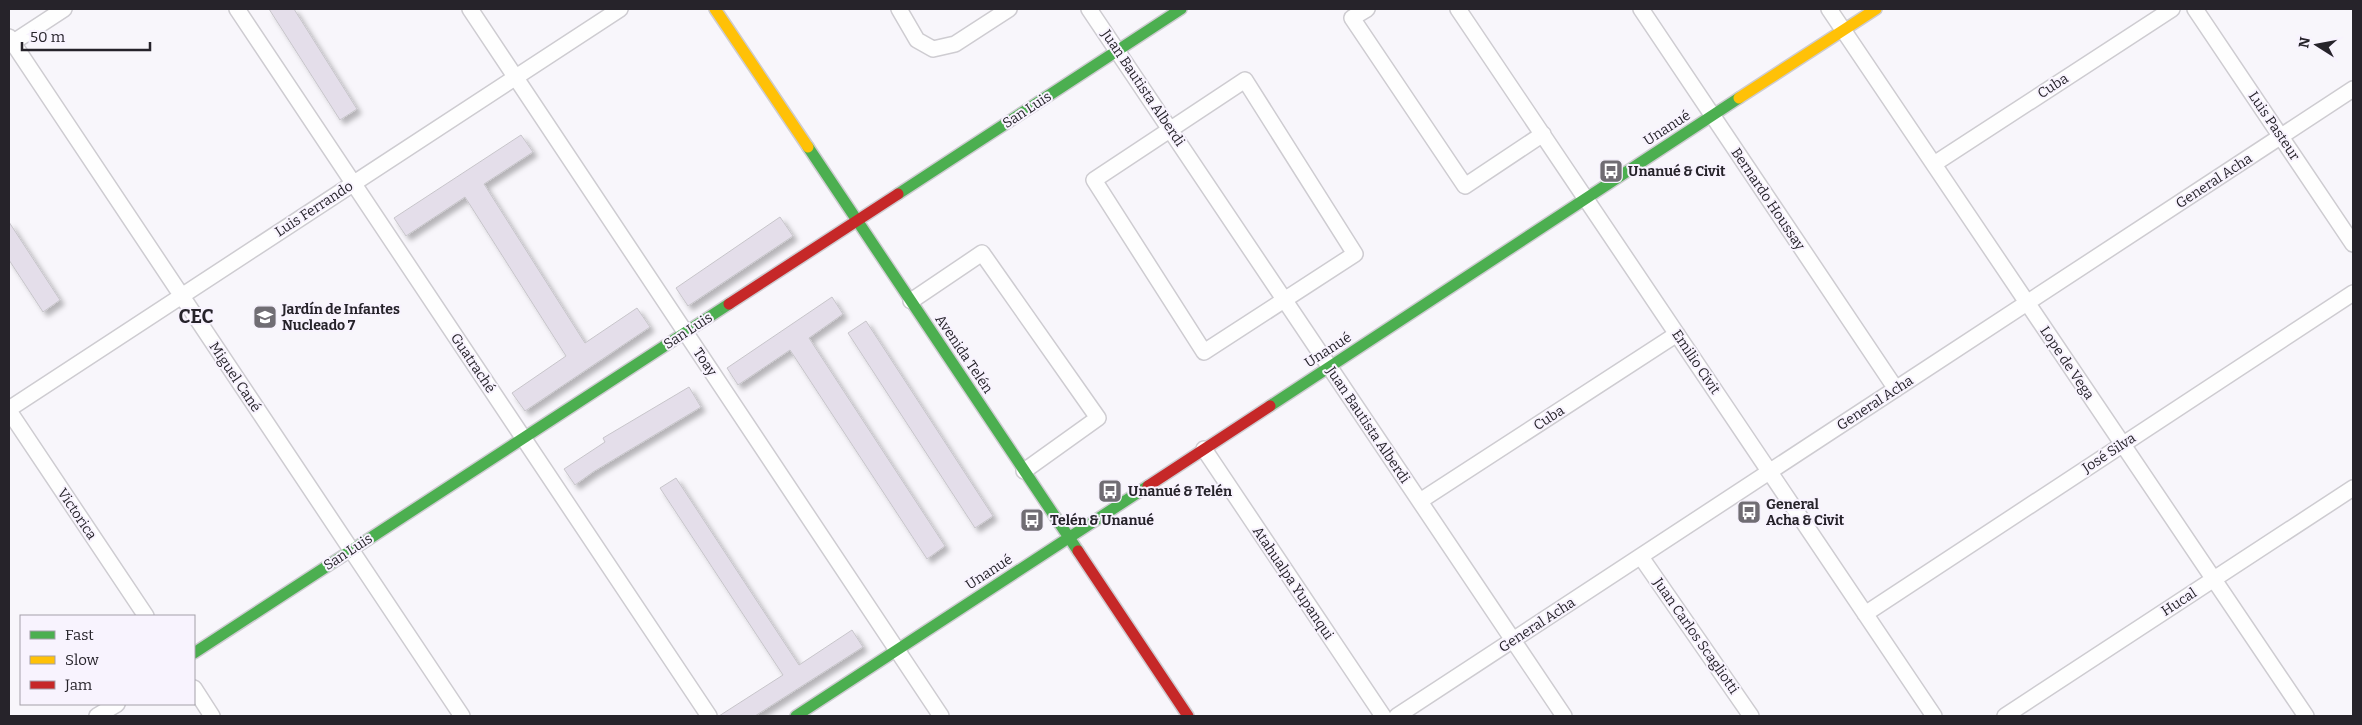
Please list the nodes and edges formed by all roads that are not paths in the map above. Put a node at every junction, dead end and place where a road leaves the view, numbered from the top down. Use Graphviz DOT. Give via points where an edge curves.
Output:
graph roads {
  1 [pos="64,9"];
  2 [pos="237,9"];
  3 [pos="470,9"];
  4 [pos="620,9"];
  5 [pos="715,9"];
  6 [pos="899,9"];
  7 [pos="1009,9"];
  8 [pos="1089,9"];
  9 [pos="1181,9"];
  10 [pos="1367,9"];
  11 [pos="1458,9"];
  12 [pos="1641,9"];
  13 [pos="1829,9"];
  14 [pos="1876,9"];
  15 [pos="2172,9"];
  16 [pos="2195,9"];
  17 [pos="1843,30"];
  18 [pos="10,42"];
  19 [pos="1118,50"];
  20 [pos="515,77"];
  21 [pos="2353,89"];
  22 [pos="1712,116"];
  23 [pos="1170,129"];
  24 [pos="1543,134"];
  25 [pos="2281,137"];
  26 [pos="1934,164"];
  27 [pos="353,183"];
  28 [pos="1586,199"];
  29 [pos="857,221"];
  30 [pos="2353,244"];
  31 [pos="2353,293"];
  32 [pos="181,296"];
  33 [pos="1284,299"];
  34 [pos="911,302"];
  35 [pos="2027,303"];
  36 [pos="685,332"];
  37 [pos="1677,334"];
  38 [pos="1330,367"];
  39 [pos="1896,389"];
  40 [pos="9,410"];
  41 [pos="523,438"];
  42 [pos="2123,444"];
  43 [pos="1204,449"];
  44 [pos="1024,471"];
  45 [pos="1770,472"];
  46 [pos="2353,488"];
  47 [pos="1420,501"];
  48 [pos="1069,538"];
  49 [pos="351,550"];
  50 [pos="1641,556"];
  51 [pos="2214,580"];
  52 [pos="1865,614"];
  53 [pos="145,615"];
  54 [pos="1513,640"];
  55 [pos="897,650"];
  56 [pos="195,652"];
  57 [pos="195,690"];
  58 [pos="114,705"];
  59 [pos="97,716"];
  60 [pos="212,716"];
  61 [pos="462,716"];
  62 [pos="709,716"];
  63 [pos="796,716"];
  64 [pos="941,716"];
  65 [pos="1188,716"];
  66 [pos="1383,716"];
  67 [pos="1398,716"];
  68 [pos="1564,716"];
  69 [pos="1751,716"];
  70 [pos="1934,716"];
  71 [pos="2005,716"];
  72 [pos="2306,716"];
  1 -- 18 [label="street"];
  2 -- 27 [label="street, Guatraché"];
  3 -- 20 [label="street, Toay"];
  4 -- 20 [label="street, Luis Ferrando"];
  5 -- 29 [label="street, Avenida Telén"];
  6 -- 7 [label="street" via="917,40 933,49 954,44"];
  8 -- 19 [label="street, Juan Bautista Alberdi"];
  9 -- 19 [label="street, San Luis"];
  10 -- 24 [label="street" via="1352,18 1465,186"];
  11 -- 24 [label="street, Emilio Civit"];
  12 -- 22 [label="street, Bernardo Houssay"];
  13 -- 17 [label="street, Lope de Vega"];
  14 -- 17 [label="street, Unanué"];
  15 -- 26 [label="street, Cuba"];
  16 -- 25 [label="street, Luis Pasteur"];
  17 -- 22 [label="street, Unanué"];
  17 -- 26 [label="street, Lope de Vega"];
  18 -- 32 [label="street, Miguel Cané"];
  19 -- 23 [label="street, Juan Bautista Alberdi"];
  19 -- 29 [label="street, San Luis"];
  20 -- 27 [label="street, Luis Ferrando"];
  20 -- 36 [label="street, Toay"];
  21 -- 25 [label="street, General Acha"];
  22 -- 28 [label="street, Unanué"];
  22 -- 39 [label="street, Bernardo Houssay"];
  23 -- 33 [label="street, Juan Bautista Alberdi"];
  23 -- 33 [label="street" via="1245,80 1355,254"];
  23 -- 33 [label="street" via="1094,180 1204,352"];
  24 -- 28 [label="street, Emilio Civit"];
  25 -- 30 [label="street, Luis Pasteur"];
  25 -- 35 [label="street, General Acha"];
  26 -- 35 [label="street, Lope de Vega"];
  27 -- 32 [label="street, Luis Ferrando"];
  27 -- 41 [label="street, Guatraché"];
  28 -- 37 [label="street, Emilio Civit"];
  28 -- 38 [label="street, Unanué"];
  29 -- 34 [label="street, Avenida Telén"];
  29 -- 36 [label="street, San Luis"];
  31 -- 42 [label="street, José Silva"];
  32 -- 40 [label="street, Luis Ferrando"];
  32 -- 49 [label="street, Miguel Cané"];
  33 -- 38 [label="street, Juan Bautista Alberdi"];
  34 -- 44 [label="street, Avenida Telén"];
  34 -- 44 [label="street" via="982,253 1098,418"];
  35 -- 39 [label="street, General Acha"];
  35 -- 42 [label="street, Lope de Vega"];
  36 -- 41 [label="street, San Luis"];
  36 -- 55 [label="street, Toay"];
  37 -- 45 [label="street, Emilio Civit"];
  37 -- 47 [label="street, Cuba"];
  38 -- 43 [label="street, Unanué"];
  38 -- 47 [label="street, Juan Bautista Alberdi"];
  39 -- 45 [label="street, General Acha"];
  40 -- 53 [label="street, Victorica"];
  41 -- 49 [label="street, San Luis"];
  41 -- 62 [label="street, Guatraché"];
  42 -- 51 [label="street, Lope de Vega"];
  42 -- 52 [label="street, José Silva"];
  43 -- 48 [label="street, Unanué"];
  43 -- 66 [label="street, Atahualpa Yupanqui"];
  44 -- 48 [label="street, Avenida Telén"];
  45 -- 50 [label="street, General Acha"];
  45 -- 52 [label="street, Emilio Civit"];
  46 -- 51 [label="street, Hucal"];
  47 -- 54 [label="street, Juan Bautista Alberdi"];
  48 -- 55 [label="street, Unanué"];
  48 -- 65 [label="street, Avenida Telén"];
  49 -- 56 [label="street, San Luis"];
  49 -- 61 [label="street, Miguel Cané"];
  50 -- 54 [label="street, General Acha"];
  50 -- 69 [label="street, Juan Carlos Scagliotti"];
  51 -- 71 [label="street, Hucal"];
  51 -- 72 [label="street, Lope de Vega"];
  52 -- 70 [label="street, Emilio Civit"];
  54 -- 67 [label="street, General Acha"];
  54 -- 68 [label="street, Juan Bautista Alberdi"];
  55 -- 63 [label="street, Unanué"];
  55 -- 64 [label="street, Toay"];
  57 -- 60 [label="street"];
  58 -- 59 [label="street"];
}
